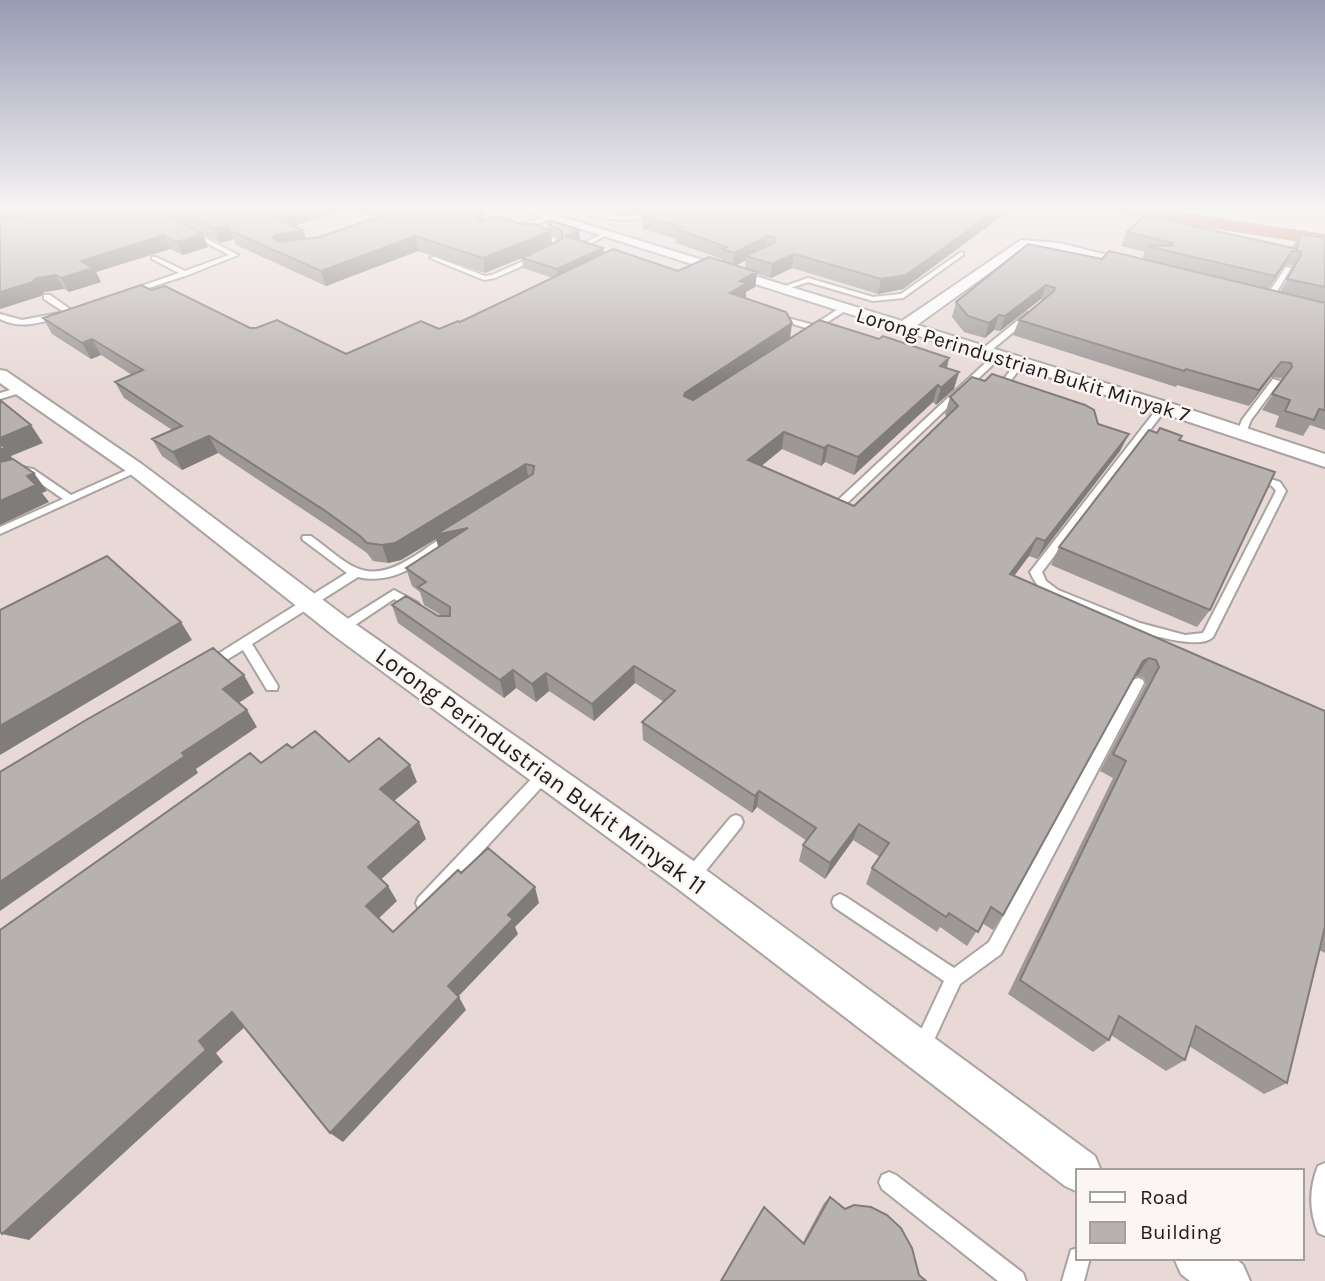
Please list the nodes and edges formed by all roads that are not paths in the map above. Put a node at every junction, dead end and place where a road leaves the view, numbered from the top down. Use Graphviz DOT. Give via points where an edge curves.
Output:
graph roads {
  1 [pos="174,268"];
  2 [pos="203,268"];
  3 [pos="458,268"];
  4 [pos="514,268"];
  5 [pos="703,268"];
  6 [pos="942,268"];
  7 [pos="987,268"];
  8 [pos="1146,268"];
  9 [pos="1288,268"];
  10 [pos="1151,269"];
  11 [pos="186,274"];
  12 [pos="781,289"];
  13 [pos="126,294"];
  14 [pos="47,296"];
  15 [pos="1269,298"];
  16 [pos="81,308"];
  17 [pos="844,309"];
  18 [pos="70,312"];
  19 [pos="1034,312"];
  20 [pos="770,315"];
  21 [pos="0,316"];
  22 [pos="904,327"];
  23 [pos="814,328"];
  24 [pos="803,336"];
  25 [pos="991,354"];
  26 [pos="1020,363"];
  27 [pos="1276,381"];
  28 [pos="7,387"];
  29 [pos="1028,397"];
  30 [pos="1163,407"];
  31 [pos="1242,433"];
  32 [pos="1140,435"];
  33 [pos="1153,440"];
  34 [pos="1325,461"];
  35 [pos="136,469"];
  36 [pos="1239,471"];
  37 [pos="0,477"];
  38 [pos="71,499"];
  39 [pos="839,504"];
  40 [pos="461,530"];
  41 [pos="0,531"];
  42 [pos="307,538"];
  43 [pos="356,573"];
  44 [pos="310,604"];
  45 [pos="427,615"];
  46 [pos="342,628"];
  47 [pos="246,644"];
  48 [pos="199,671"];
  49 [pos="1138,683"];
  50 [pos="272,687"];
  51 [pos="545,774"];
  52 [pos="736,822"];
  53 [pos="690,878"];
  54 [pos="840,902"];
  55 [pos="424,904"];
  56 [pos="954,978"];
  57 [pos="920,1051"];
  58 [pos="1077,1169"];
  59 [pos="1325,1173"];
  60 [pos="890,1182"];
  61 [pos="1325,1226"];
  62 [pos="1078,1260"];
  63 [pos="1200,1260"];
  64 [pos="1015,1281"];
  65 [pos="1073,1281"];
  66 [pos="1227,1281"];
  1 -- 11 [label="lane"];
  2 -- 11 [label="lane"];
  3 -- 4 [label="lane" via="484,278"];
  5 -- 12 [label="street, Lorong Perindustrian Bukit Minyak 7" via="734,271"];
  6 -- 12 [label="lane" via="903,296 889,299 808,281"];
  7 -- 22 [label="street"];
  8 -- 10 [label="street"];
  9 -- 15 [label="lane"];
  11 -- 13 [label="lane"];
  12 -- 17 [label="street, Lorong Perindustrian Bukit Minyak 7"];
  14 -- 18 [label="lane"];
  16 -- 18 [label="lane"];
  17 -- 22 [label="street, Lorong Perindustrian Bukit Minyak 7"];
  17 -- 23 [label="lane"];
  18 -- 21 [label="lane" via="26,324"];
  19 -- 25 [label="lane"];
  20 -- 23 [label="lane"];
  22 -- 25 [label="street, Lorong Perindustrian Bukit Minyak 7"];
  23 -- 24 [label="lane"];
  25 -- 26 [label="street, Lorong Perindustrian Bukit Minyak 7"];
  25 -- 39 [label="lane"];
  26 -- 29 [label="lane" via="1009,386"];
  26 -- 30 [label="street, Lorong Perindustrian Bukit Minyak 7"];
  27 -- 31 [label="lane"];
  28 -- 35 [label="street, Lorong Perindustrian Bukit Minyak 11"];
  30 -- 31 [label="street, Lorong Perindustrian Bukit Minyak 7"];
  30 -- 32 [label="lane"];
  31 -- 34 [label="street, Lorong Perindustrian Bukit Minyak 7"];
  32 -- 33 [label="lane"];
  32 -- 36 [label="lane" via="1036,572 1054,593 1137,627 1185,639 1207,637 1281,491 1276,484"];
  35 -- 38 [label="lane"];
  35 -- 44 [label="street, Lorong Perindustrian Bukit Minyak 11"];
  37 -- 38 [label="lane" via="30,471"];
  38 -- 41 [label="lane"];
  40 -- 43 [label="lane" via="380,577"];
  42 -- 43 [label="lane"];
  43 -- 44 [label="lane"];
  44 -- 46 [label="street, Lorong Perindustrian Bukit Minyak 11"];
  44 -- 47 [label="lane"];
  45 -- 46 [label="lane" via="394,594"];
  46 -- 51 [label="street, Lorong Perindustrian Bukit Minyak 11"];
  47 -- 48 [label="lane"];
  47 -- 50 [label="lane"];
  49 -- 56 [label="lane" via="995,948"];
  51 -- 53 [label="street, Lorong Perindustrian Bukit Minyak 11"];
  51 -- 55 [label="lane"];
  52 -- 53 [label="lane"];
  53 -- 57 [label="street, Lorong Perindustrian Bukit Minyak 11"];
  54 -- 56 [label="lane"];
  56 -- 57 [label="lane"];
  57 -- 58 [label="street, Lorong Perindustrian Bukit Minyak 11"];
  59 -- 61 [label="lane" via="1320,1201"];
  60 -- 64 [label="lane"];
  62 -- 65 [label="lane"];
  63 -- 66 [label="street"];
}
